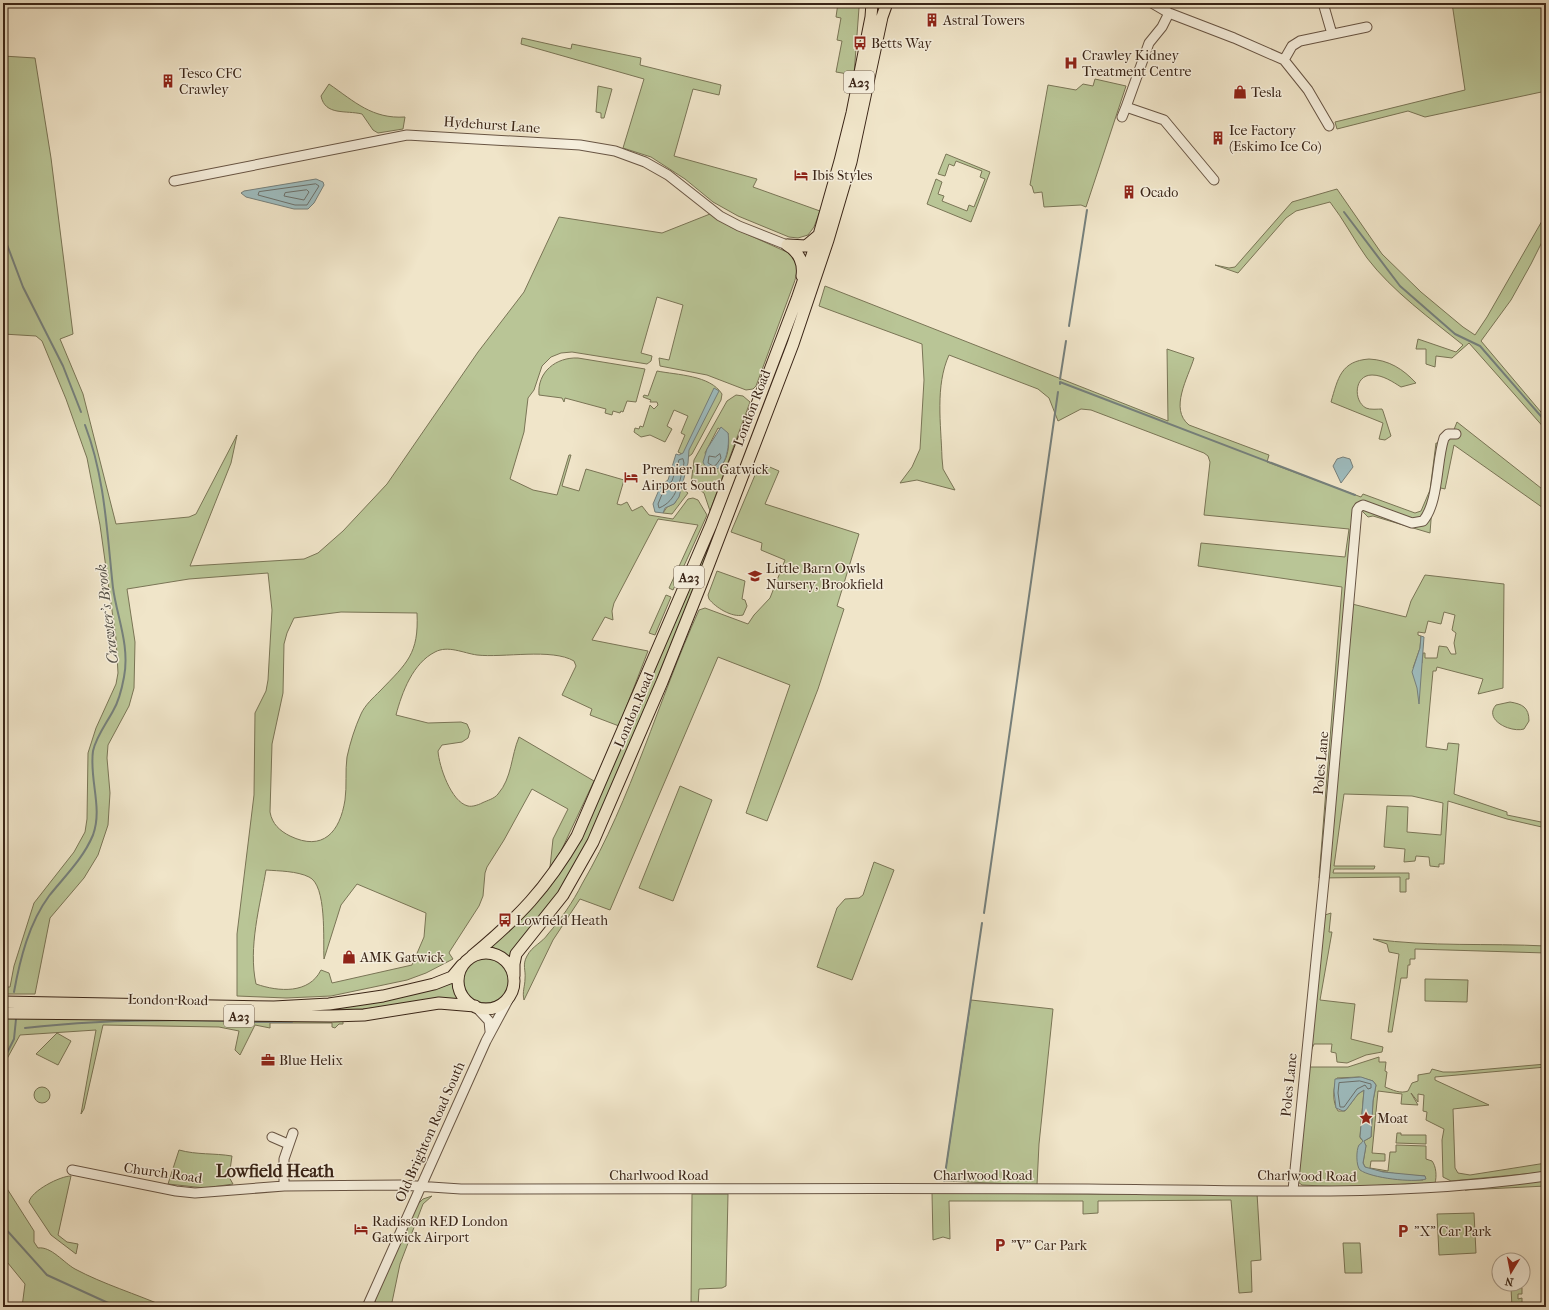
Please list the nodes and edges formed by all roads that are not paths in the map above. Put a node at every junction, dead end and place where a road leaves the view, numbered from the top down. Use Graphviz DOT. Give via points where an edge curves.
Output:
graph roads {
  1 [pos="872,3"];
  2 [pos="887,3"];
  3 [pos="1152,3"];
  4 [pos="1323,3"];
  5 [pos="1169,13"];
  6 [pos="1367,27"];
  7 [pos="1332,34"];
  8 [pos="1284,60"];
  9 [pos="1126,107"];
  10 [pos="1122,117"];
  11 [pos="1327,122"];
  12 [pos="1214,180"];
  13 [pos="174,182"];
  14 [pos="819,235"];
  15 [pos="787,245"];
  16 [pos="796,299"];
  17 [pos="1456,434"];
  18 [pos="472,956"];
  19 [pos="462,965"];
  20 [pos="514,976"];
  21 [pos="508,1000"];
  22 [pos="3,1002"];
  23 [pos="475,1007"];
  24 [pos="3,1013"];
  25 [pos="489,1035"];
  26 [pos="293,1133"];
  27 [pos="272,1138"];
  28 [pos="288,1144"];
  29 [pos="72,1170"];
  30 [pos="1546,1176"];
  31 [pos="284,1186"];
  32 [pos="420,1186"];
  33 [pos="1293,1190"];
  34 [pos="367,1307"];
  1 -- 14 [label="main road, London Road / A23" via="852,113"];
  2 -- 20 [label="main road, London Road / A23" via="880,23 851,162 828,240 793,344 734,498 662,682 593,842 561,898 516,954"];
  3 -- 5 [label="street"];
  4 -- 7 [label="street"];
  5 -- 8 [label="street"];
  5 -- 9 [label="street" via="1149,43"];
  6 -- 7 [label="street"];
  7 -- 8 [label="street" via="1297,42 1290,48"];
  8 -- 11 [label="street" via="1308,90"];
  9 -- 10 [label="street"];
  9 -- 12 [label="street" via="1164,120"];
  13 -- 15 [label="street, Hydehurst Lane" via="407,135 580,144 615,151 645,162 671,178 720,216"];
  14 -- 15 [label="main road" via="806,246"];
  14 -- 16 [label="main road, London Road / A23"];
  15 -- 16 [label="main road" via="797,253 803,265"];
  16 -- 18 [label="main road, London Road / A23" via="711,525 583,823 536,898"];
  17 -- 33 [label="street, Poles Lane" via="1448,434 1444,438 1432,500 1423,522 1408,522 1363,505 1358,508"];
  18 -- 19 [label="main road"];
  18 -- 20 [label="main road" via="498,956 508,965"];
  19 -- 22 [label="main road, London Road / A23" via="452,977 434,984 384,996 329,1004 274,1007"];
  19 -- 23 [label="main road" via="458,974 459,985"];
  20 -- 21 [label="main road" via="514,987"];
  21 -- 23 [label="main road" via="494,1008"];
  21 -- 25 [label="street, Old Brighton Road South"];
  23 -- 24 [label="main road, London Road / A23" via="439,1003 331,1016"];
  23 -- 25 [label="street" via="489,1021"];
  25 -- 32 [label="street, Old Brighton Road South"];
  26 -- 28 [label="street"];
  27 -- 28 [label="street"];
  28 -- 31 [label="street" via="283,1161"];
  29 -- 31 [label="street, Church Road" via="188,1193"];
  30 -- 33 [label="street, Charlwood Road" via="1404,1190"];
  31 -- 32 [label="street, Church Road"];
  32 -- 33 [label="street, Charlwood Road" via="546,1189"];
  32 -- 34 [label="street, Old Brighton Road South"];
}
